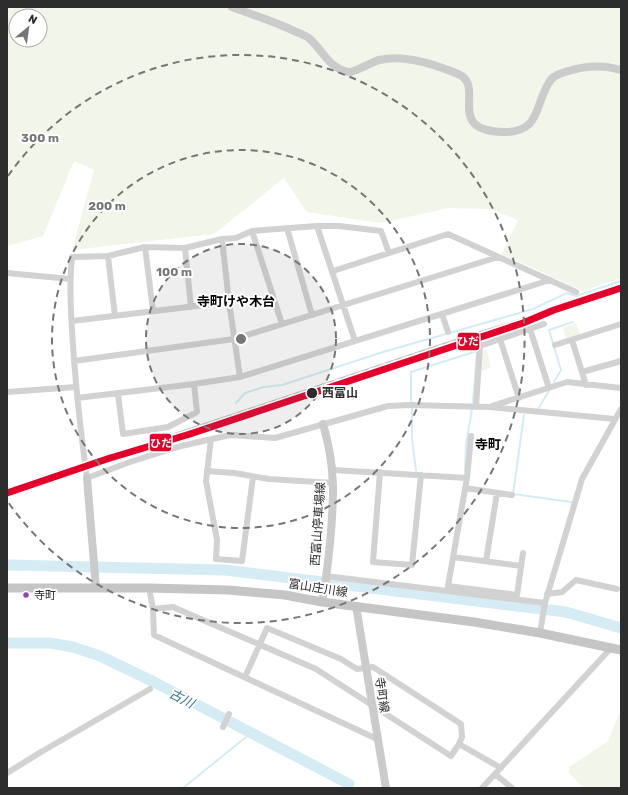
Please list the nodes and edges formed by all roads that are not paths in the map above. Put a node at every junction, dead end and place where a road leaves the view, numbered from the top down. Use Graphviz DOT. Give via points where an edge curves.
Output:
graph roads {
  1 [pos="232,7"];
  2 [pos="621,70"];
  3 [pos="317,226"];
  4 [pos="287,228"];
  5 [pos="252,230"];
  6 [pos="222,240"];
  7 [pos="145,247"];
  8 [pos="184,248"];
  9 [pos="389,253"];
  10 [pos="108,256"];
  11 [pos="498,257"];
  12 [pos="333,271"];
  13 [pos="7,273"];
  14 [pos="70,279"];
  15 [pos="550,280"];
  16 [pos="576,292"];
  17 [pos="229,302"];
  18 [pos="343,305"];
  19 [pos="191,307"];
  20 [pos="153,312"];
  21 [pos="442,314"];
  22 [pos="312,315"];
  23 [pos="115,316"];
  24 [pos="72,321"];
  25 [pos="282,324"];
  26 [pos="544,324"];
  27 [pos="621,324"];
  28 [pos="530,328"];
  29 [pos="448,332"];
  30 [pos="234,339"];
  31 [pos="500,339"];
  32 [pos="572,340"];
  33 [pos="355,341"];
  34 [pos="556,345"];
  35 [pos="74,361"];
  36 [pos="621,361"];
  37 [pos="582,372"];
  38 [pos="240,377"];
  39 [pos="194,384"];
  40 [pos="586,385"];
  41 [pos="76,387"];
  42 [pos="549,388"];
  43 [pos="621,388"];
  44 [pos="7,392"];
  45 [pos="118,394"];
  46 [pos="77,398"];
  47 [pos="518,398"];
  48 [pos="476,406"];
  49 [pos="489,407"];
  50 [pos="621,409"];
  51 [pos="615,419"];
  52 [pos="323,424"];
  53 [pos="471,436"];
  54 [pos="211,439"];
  55 [pos="333,470"];
  56 [pos="207,471"];
  57 [pos="380,472"];
  58 [pos="420,475"];
  59 [pos="253,477"];
  60 [pos="87,478"];
  61 [pos="467,478"];
  62 [pos="333,483"];
  63 [pos="465,488"];
  64 [pos="497,493"];
  65 [pos="512,495"];
  66 [pos="523,552"];
  67 [pos="453,557"];
  68 [pos="486,561"];
  69 [pos="521,566"];
  70 [pos="326,576"];
  71 [pos="7,588"];
  72 [pos="96,588"];
  73 [pos="149,588"];
  74 [pos="617,589"];
  75 [pos="547,594"];
  76 [pos="322,602"];
  77 [pos="545,603"];
  78 [pos="356,606"];
  79 [pos="153,609"];
  80 [pos="540,633"];
  81 [pos="260,645"];
  82 [pos="617,648"];
  83 [pos="365,668"];
  84 [pos="245,677"];
  85 [pos="150,689"];
  86 [pos="372,704"];
  87 [pos="229,714"];
  88 [pos="223,727"];
  89 [pos="377,738"];
  90 [pos="459,744"];
  91 [pos="501,768"];
  92 [pos="7,773"];
  93 [pos="495,774"];
  94 [pos="386,788"];
  95 [pos="482,788"];
  96 [pos="512,788"];
  1 -- 2 [label="street" via="310,38 329,62 349,72 379,60 404,58 461,75 470,92 469,116 472,122 490,131 516,130 533,121 546,88 551,79 558,74 578,67 598,66"];
  3 -- 4 [label="street"];
  3 -- 9 [label="street" via="381,231"];
  3 -- 12 [label="street"];
  4 -- 5 [label="street"];
  4 -- 22 [label="street"];
  5 -- 6 [label="street" via="236,238"];
  5 -- 25 [label="street"];
  6 -- 8 [label="street"];
  6 -- 17 [label="street"];
  7 -- 8 [label="street"];
  7 -- 10 [label="street"];
  7 -- 20 [label="street"];
  8 -- 19 [label="street"];
  9 -- 11 [label="street" via="448,234"];
  9 -- 12 [label="street"];
  10 -- 14 [label="street" via="72,257"];
  10 -- 23 [label="street"];
  11 -- 15 [label="street"];
  11 -- 18 [label="street"];
  12 -- 18 [label="street"];
  13 -- 14 [label="street"];
  14 -- 24 [label="street"];
  15 -- 16 [label="street"];
  15 -- 21 [label="street"];
  17 -- 19 [label="street"];
  17 -- 30 [label="street"];
  18 -- 22 [label="street"];
  18 -- 33 [label="street"];
  19 -- 20 [label="street"];
  20 -- 23 [label="street"];
  21 -- 29 [label="street"];
  21 -- 33 [label="street"];
  22 -- 25 [label="street"];
  23 -- 24 [label="street"];
  24 -- 35 [label="street"];
  25 -- 30 [label="street"];
  26 -- 28 [label="street"];
  27 -- 32 [label="street"];
  28 -- 31 [label="street"];
  28 -- 42 [label="street"];
  30 -- 35 [label="street"];
  30 -- 38 [label="street"];
  31 -- 47 [label="street"];
  31 -- 48 [label="street" via="480,346"];
  32 -- 34 [label="street"];
  32 -- 37 [label="street"];
  33 -- 38 [label="street"];
  35 -- 41 [label="street"];
  36 -- 37 [label="street"];
  37 -- 40 [label="street"];
  38 -- 39 [label="street"];
  39 -- 45 [label="street"];
  39 -- 45 [label="street" via="197,412 168,427 123,434"];
  40 -- 42 [label="street" via="566,382"];
  40 -- 43 [label="street"];
  41 -- 44 [label="street"];
  41 -- 46 [label="street"];
  42 -- 47 [label="street"];
  45 -- 46 [label="street"];
  46 -- 60 [label="street"];
  47 -- 49 [label="street"];
  48 -- 49 [label="street"];
  48 -- 52 [label="street" via="388,406"];
  49 -- 51 [label="street"];
  50 -- 51 [label="street"];
  51 -- 75 [label="street" via="582,479"];
  52 -- 54 [label="street" via="275,438 230,435"];
  52 -- 55 [label="street, 西富山停車場線"];
  53 -- 61 [label="street"];
  54 -- 56 [label="street"];
  54 -- 60 [label="street" via="130,462"];
  55 -- 57 [label="street"];
  55 -- 62 [label="street, 西富山停車場線"];
  56 -- 59 [label="street"];
  56 -- 59 [label="street" via="206,481 217,540 216,559 242,561"];
  57 -- 58 [label="street"];
  57 -- 58 [label="street" via="373,562 412,566"];
  58 -- 61 [label="street"];
  59 -- 62 [label="street"];
  60 -- 72 [label="street"];
  61 -- 63 [label="street"];
  62 -- 70 [label="street, 西富山停車場線" via="334,503"];
  63 -- 64 [label="street"];
  63 -- 67 [label="street"];
  64 -- 65 [label="street"];
  64 -- 68 [label="street"];
  66 -- 69 [label="street"];
  67 -- 68 [label="street"];
  67 -- 69 [label="street" via="448,586 517,595"];
  68 -- 69 [label="street"];
  70 -- 76 [label="street, 西富山停車場線"];
  70 -- 77 [label="street"];
  71 -- 72 [label="main road, 富山庄川線"];
  72 -- 73 [label="main road, 富山庄川線"];
  73 -- 76 [label="main road, 富山庄川線" via="228,590 284,595"];
  73 -- 79 [label="street"];
  74 -- 75 [label="street" via="576,580 562,592"];
  75 -- 77 [label="street"];
  76 -- 78 [label="main road, 富山庄川線"];
  77 -- 80 [label="street"];
  78 -- 80 [label="main road, 富山庄川線"];
  78 -- 83 [label="street, 寺町線"];
  79 -- 81 [label="street" via="173,607"];
  79 -- 84 [label="street" via="154,635"];
  80 -- 82 [label="main road, 富山庄川線"];
  81 -- 83 [label="street" via="268,628 342,659 357,669"];
  81 -- 84 [label="street"];
  81 -- 86 [label="street" via="316,669"];
  82 -- 91 [label="street"];
  83 -- 86 [label="street, 寺町線"];
  83 -- 90 [label="street" via="373,667 461,724 462,737"];
  84 -- 89 [label="street"];
  85 -- 92 [label="street"];
  86 -- 89 [label="street, 寺町線"];
  86 -- 90 [label="street" via="451,756"];
  87 -- 88 [label="street"];
  89 -- 94 [label="street, 寺町線"];
  90 -- 91 [label="street"];
  91 -- 93 [label="street"];
  93 -- 95 [label="street"];
  93 -- 96 [label="street"];
}
